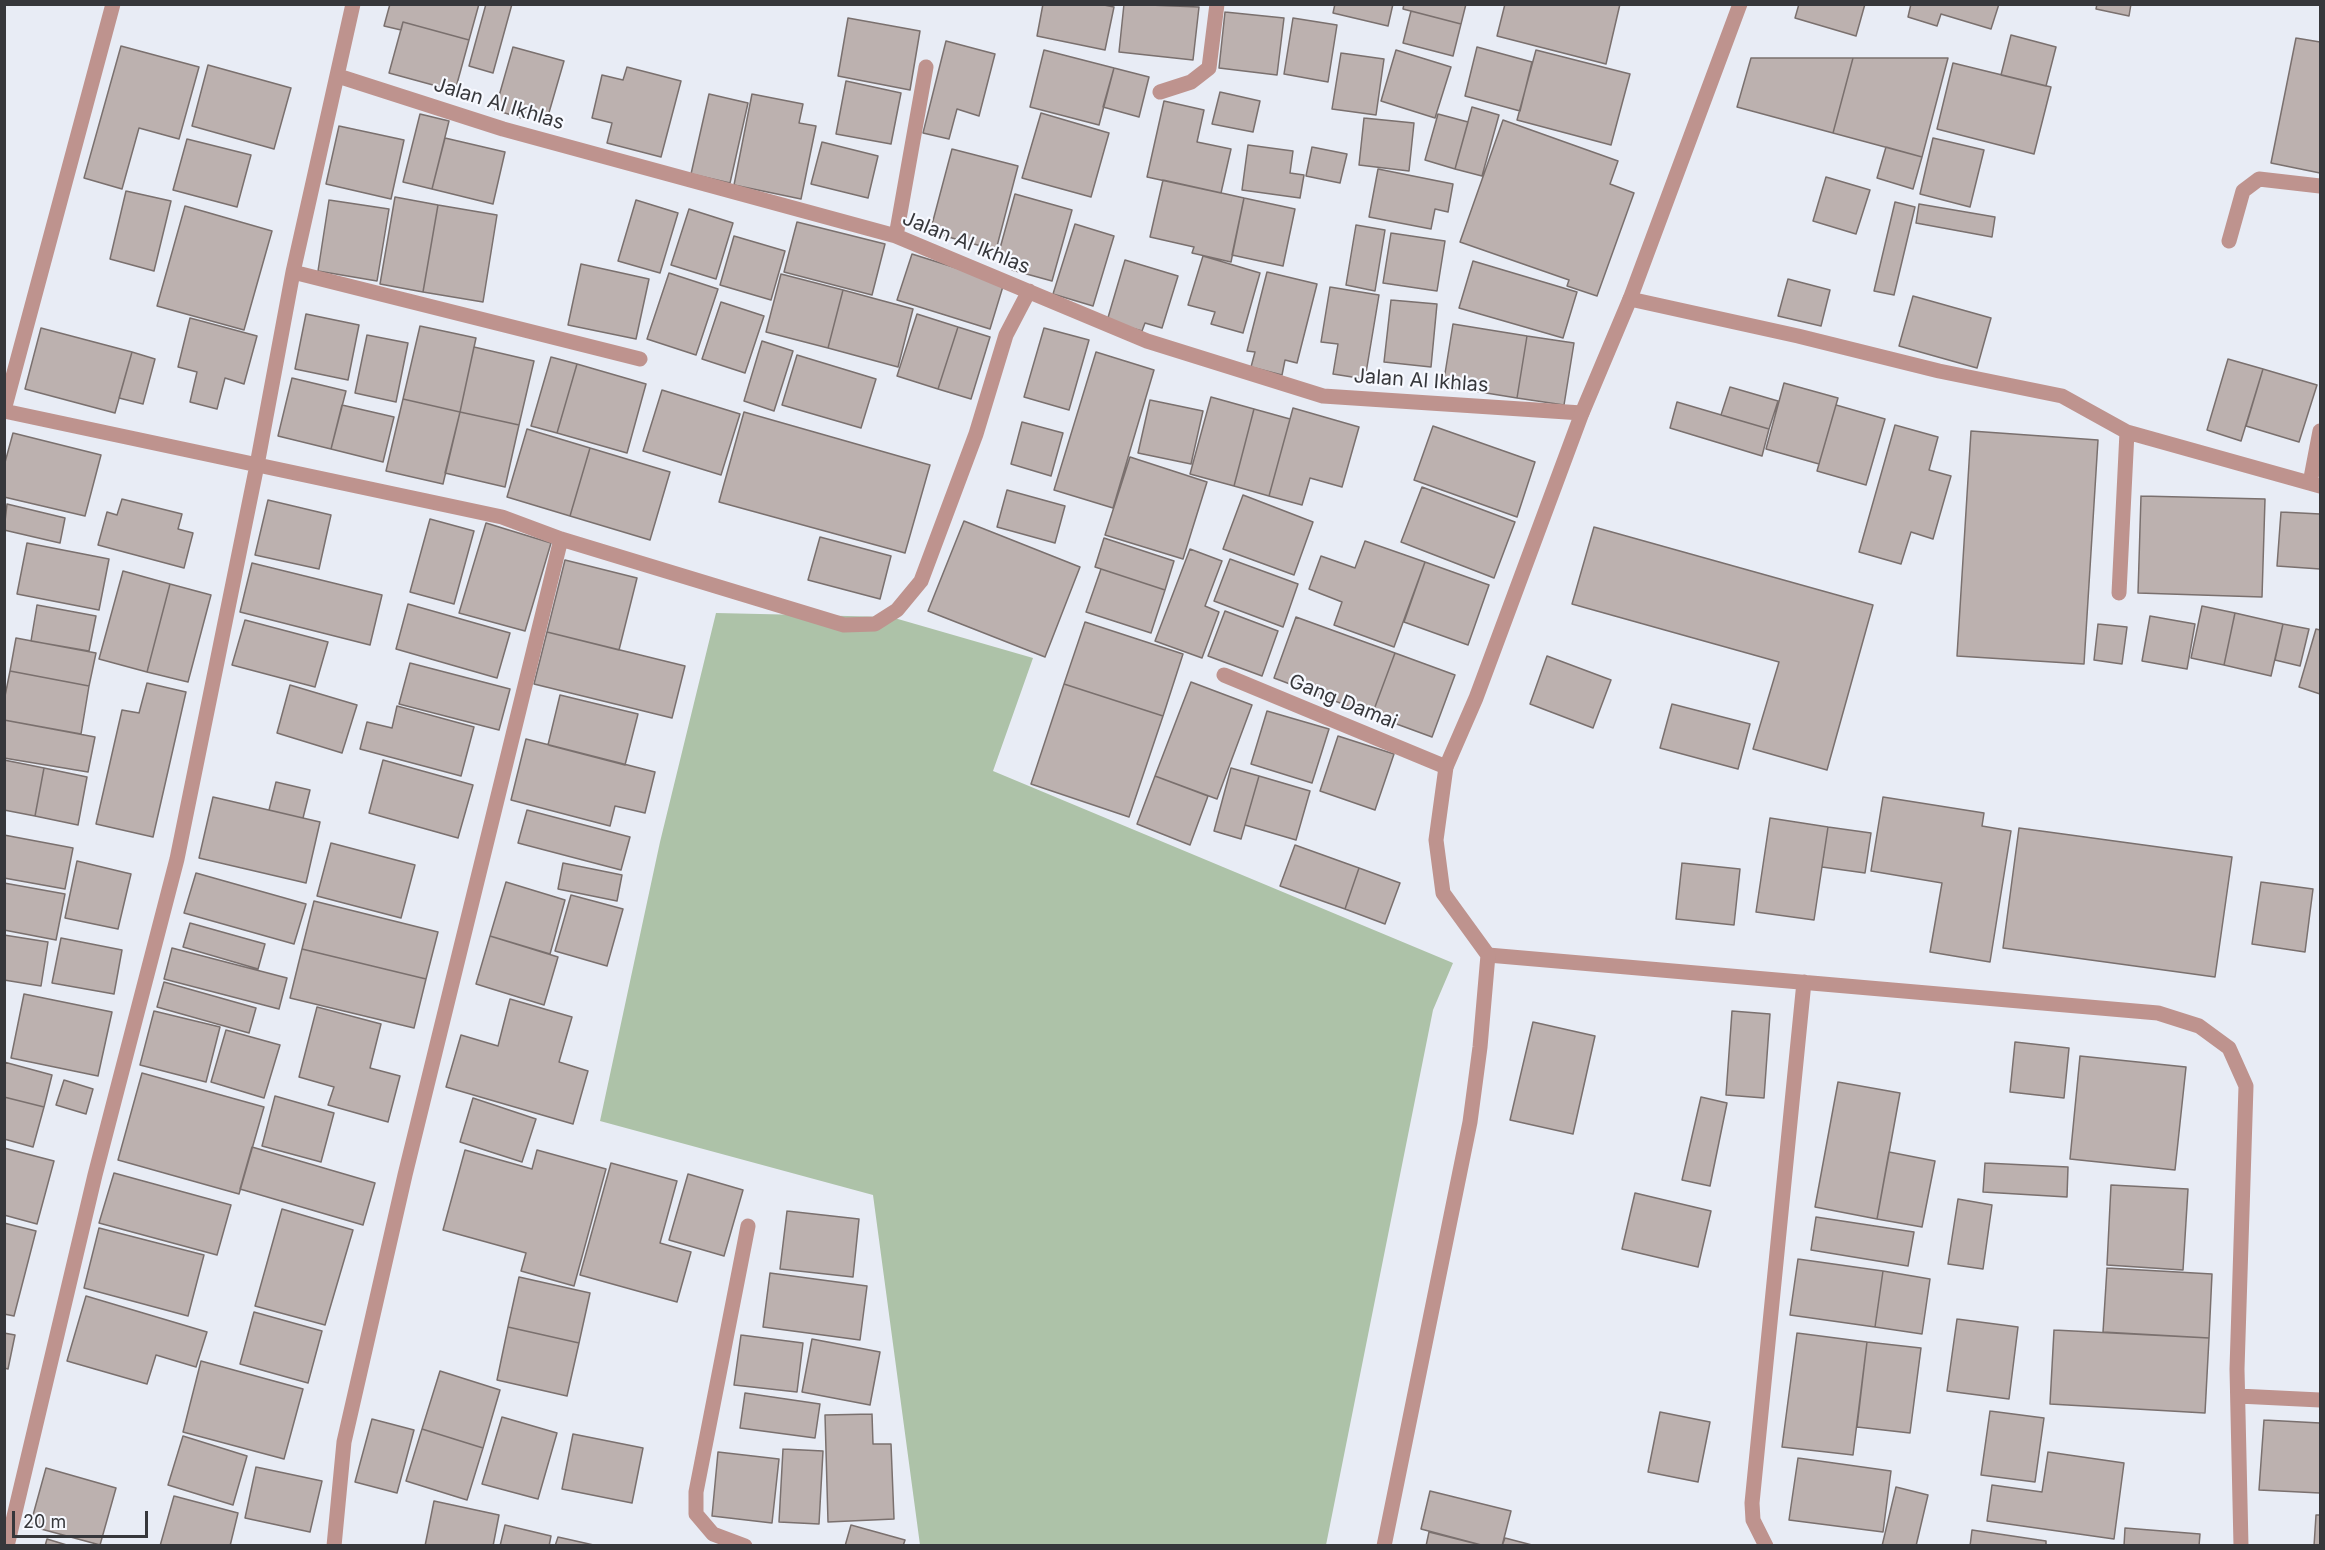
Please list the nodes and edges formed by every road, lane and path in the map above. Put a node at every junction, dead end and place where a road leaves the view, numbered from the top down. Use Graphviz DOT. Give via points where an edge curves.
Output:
graph roads {
  1 [pos="113,4"];
  2 [pos="354,4"];
  3 [pos="1217,4"];
  4 [pos="1740,4"];
  5 [pos="926,67"];
  6 [pos="338,76"];
  7 [pos="1160,92"];
  8 [pos="2320,186"];
  9 [pos="896,236"];
  10 [pos="2229,241"];
  11 [pos="292,272"];
  12 [pos="1029,291"];
  13 [pos="1630,299"];
  14 [pos="640,359"];
  15 [pos="4,411"];
  16 [pos="1581,413"];
  17 [pos="2320,431"];
  18 [pos="2127,432"];
  19 [pos="257,465"];
  20 [pos="2315,485"];
  21 [pos="561,539"];
  22 [pos="2119,593"];
  23 [pos="1224,675"];
  24 [pos="1446,767"];
  25 [pos="1488,955"];
  26 [pos="1804,982"];
  27 [pos="748,1226"];
  28 [pos="2238,1396"];
  29 [pos="2320,1400"];
  30 [pos="7,1545"];
  31 [pos="334,1545"];
  32 [pos="745,1545"];
  33 [pos="1384,1545"];
  34 [pos="1766,1545"];
  35 [pos="2241,1545"];
  1 -- 15 [label="street"];
  2 -- 6 [label="street"];
  3 -- 7 [label="street" via="1209,68 1191,82"];
  4 -- 13 [label="street"];
  5 -- 9 [label="street"];
  6 -- 9 [label="street, Jalan Al Ikhlas" via="503,129"];
  6 -- 11 [label="street"];
  8 -- 10 [label="street" via="2259,179 2243,190"];
  9 -- 12 [label="street, Jalan Al Ikhlas"];
  11 -- 14 [label="street"];
  11 -- 19 [label="street"];
  12 -- 16 [label="street, Jalan Al Ikhlas" via="1147,342 1323,396"];
  12 -- 21 [label="street" via="1006,335 976,434 921,581 897,610 875,624 844,625"];
  13 -- 16 [label="street"];
  13 -- 18 [label="street" via="2062,396"];
  15 -- 19 [label="street"];
  16 -- 24 [label="street" via="1476,698"];
  17 -- 20 [label="street"];
  18 -- 20 [label="street"];
  18 -- 22 [label="street"];
  19 -- 21 [label="street" via="502,517"];
  19 -- 30 [label="street" via="177,859 95,1175"];
  21 -- 31 [label="street" via="402,1186 345,1443"];
  23 -- 24 [label="street, Gang Damai"];
  24 -- 25 [label="street" via="1436,840 1443,893"];
  25 -- 26 [label="street"];
  25 -- 33 [label="street" via="1470,1122"];
  26 -- 28 [label="street" via="2158,1013 2199,1026 2229,1048 2246,1086"];
  26 -- 34 [label="street" via="1752,1503 1753,1520"];
  27 -- 32 [label="street" via="696,1492 696,1514 714,1534"];
  28 -- 29 [label="street"];
  28 -- 35 [label="street"];
}
